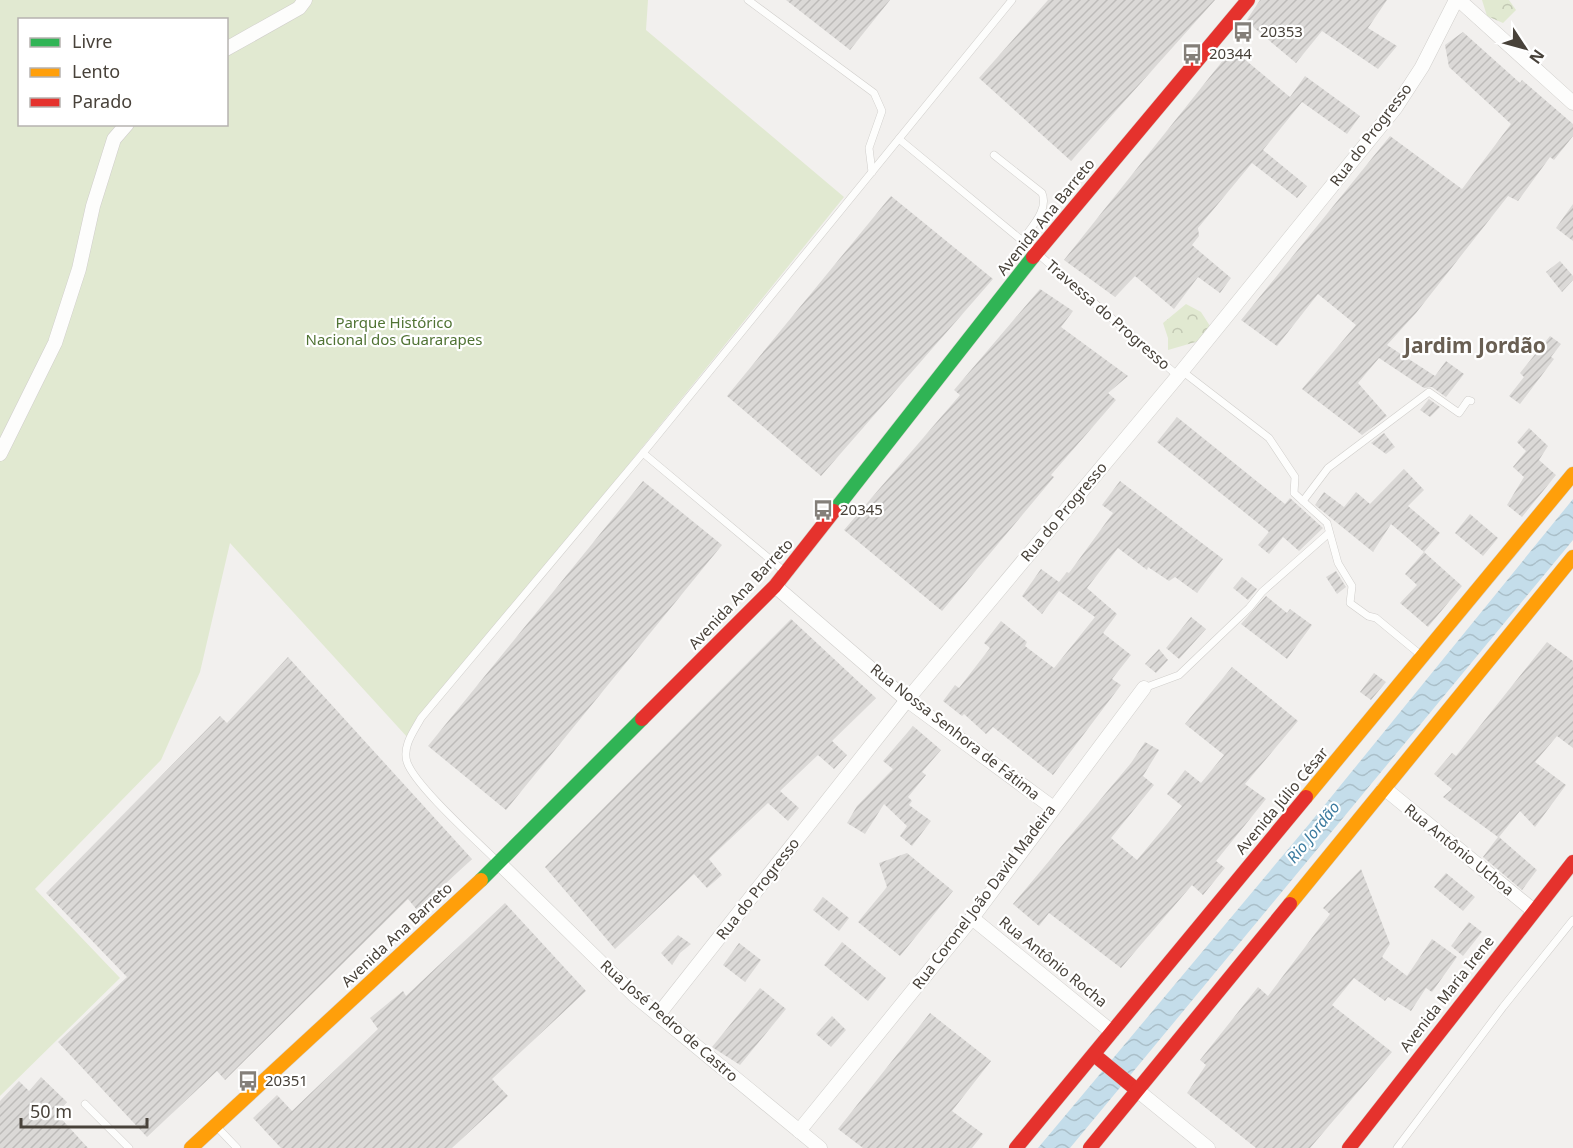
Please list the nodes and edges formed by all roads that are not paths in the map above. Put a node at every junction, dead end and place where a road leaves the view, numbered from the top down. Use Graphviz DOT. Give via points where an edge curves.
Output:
graph roads {
  1 [pos="305,0"];
  2 [pos="748,0"];
  3 [pos="1012,0"];
  4 [pos="1248,0"];
  5 [pos="1457,0"];
  6 [pos="228,48"];
  7 [pos="1573,103"];
  8 [pos="125,126"];
  9 [pos="899,140"];
  10 [pos="994,155"];
  11 [pos="872,172"];
  12 [pos="1022,241"];
  13 [pos="1037,253"];
  14 [pos="1180,374"];
  15 [pos="1471,401"];
  16 [pos="643,453"];
  17 [pos="0,454"];
  18 [pos="1573,474"];
  19 [pos="1303,501"];
  20 [pos="1329,533"];
  21 [pos="1573,557"];
  22 [pos="787,573"];
  23 [pos="775,586"];
  24 [pos="1423,657"];
  25 [pos="1144,688"];
  26 [pos="907,700"];
  27 [pos="1384,788"];
  28 [pos="1052,807"];
  29 [pos="1573,862"];
  30 [pos="499,863"];
  31 [pos="1534,911"];
  32 [pos="972,918"];
  33 [pos="1573,920"];
  34 [pos="658,1016"];
  35 [pos="1112,1032"];
  36 [pos="1096,1056"];
  37 [pos="1135,1088"];
  38 [pos="85,1104"];
  39 [pos="216,1125"];
  40 [pos="799,1131"];
  41 [pos="129,1148"];
  42 [pos="191,1148"];
  43 [pos="237,1148"];
  44 [pos="820,1148"];
  45 [pos="1016,1148"];
  46 [pos="1090,1148"];
  47 [pos="1208,1148"];
  48 [pos="1349,1148"];
  49 [pos="1397,1148"];
  1 -- 6 [label="street" via="299,8"];
  2 -- 11 [label="lane" via="874,93 882,111 869,148"];
  3 -- 9 [label="lane"];
  4 -- 13 [label="street, Avenida Ana Barreto"];
  5 -- 7 [label="street"];
  5 -- 14 [label="street, Rua do Progresso" via="1396,107"];
  8 -- 17 [label="street" via="114,139 55,343"];
  9 -- 11 [label="lane"];
  9 -- 12 [label="lane, Travessa do Progresso"];
  10 -- 12 [label="lane" via="1042,193 1044,199 1041,213"];
  11 -- 16 [label="lane"];
  12 -- 13 [label="lane, Travessa do Progresso"];
  13 -- 14 [label="lane, Travessa do Progresso"];
  13 -- 22 [label="street, Avenida Ana Barreto"];
  14 -- 19 [label="lane, Travessa do Progresso" via="1269,438 1295,477 1294,493"];
  14 -- 26 [label="street, Rua do Progresso"];
  15 -- 19 [label="lane" via="1459,413 1429,392 1328,468"];
  16 -- 22 [label="lane"];
  16 -- 30 [label="lane" via="421,718 407,743 407,762 429,794"];
  18 -- 24 [label="street, Avenida Júlio César"];
  19 -- 20 [label="lane" via="1327,523"];
  20 -- 24 [label="lane" via="1338,563 1352,586 1350,603 1376,618"];
  20 -- 25 [label="lane" via="1262,592 1179,675"];
  21 -- 27 [label="street"];
  22 -- 23 [label="street, Avenida Ana Barreto"];
  23 -- 26 [label="street, Rua Nossa Senhora de Fátima"];
  23 -- 30 [label="street, Avenida Ana Barreto"];
  24 -- 35 [label="street, Avenida Júlio César"];
  25 -- 28 [label="street, Rua Coronel João David Madeira"];
  26 -- 28 [label="street, Rua Nossa Senhora de Fátima"];
  26 -- 34 [label="street, Rua do Progresso"];
  27 -- 31 [label="street, Rua Antônio Uchoa"];
  27 -- 37 [label="street"];
  28 -- 32 [label="street, Rua Coronel João David Madeira"];
  29 -- 31 [label="street, Avenida Maria Irene"];
  30 -- 34 [label="street, Rua José Pedro de Castro"];
  30 -- 39 [label="street, Avenida Ana Barreto"];
  31 -- 48 [label="street, Avenida Maria Irene"];
  32 -- 35 [label="street, Rua Antônio Rocha"];
  32 -- 40 [label="street, Rua Coronel João David Madeira"];
  33 -- 49 [label="lane"];
  34 -- 40 [label="street, Rua José Pedro de Castro"];
  35 -- 36 [label="street, Avenida Júlio César"];
  36 -- 37 [label="street"];
  36 -- 45 [label="street, Avenida Júlio César"];
  37 -- 46 [label="street"];
  37 -- 47 [label="street"];
  38 -- 41 [label="lane"];
  39 -- 42 [label="street, Avenida Ana Barreto"];
  39 -- 43 [label="lane"];
  40 -- 44 [label="street, Rua José Pedro de Castro"];
}
